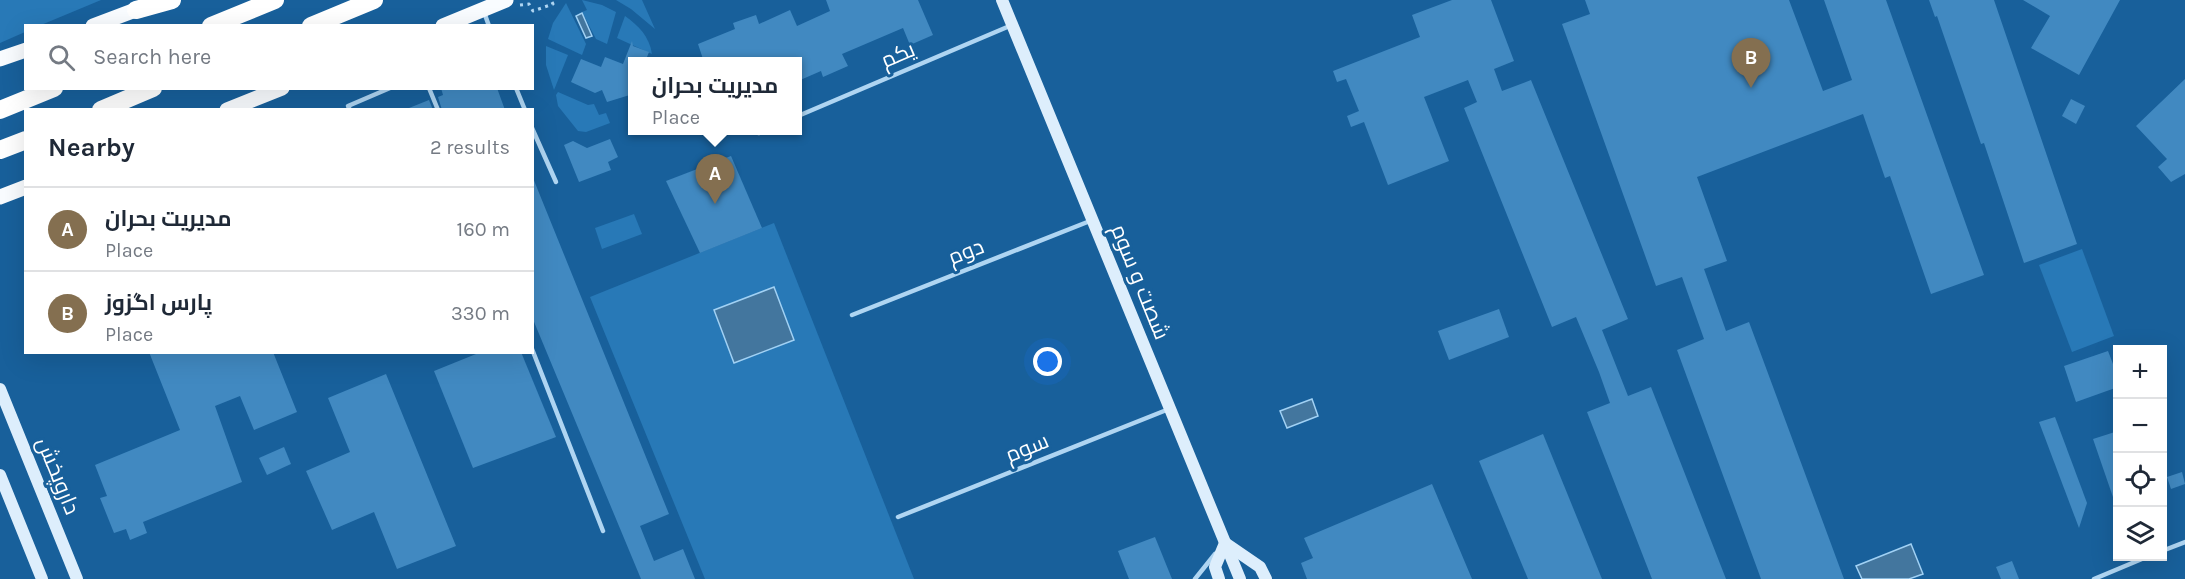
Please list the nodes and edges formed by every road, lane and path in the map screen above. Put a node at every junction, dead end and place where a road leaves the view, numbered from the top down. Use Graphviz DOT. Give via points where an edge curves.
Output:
graph roads {
  1 [pos="160,0"];
  2 [pos="172,0"];
  3 [pos="275,0"];
  4 [pos="374,0"];
  5 [pos="506,0"];
  6 [pos="1002,0"];
  7 [pos="552,2"];
  8 [pos="529,4"];
  9 [pos="483,9"];
  10 [pos="136,10"];
  11 [pos="98,24"];
  12 [pos="216,24"];
  13 [pos="316,24"];
  14 [pos="448,24"];
  15 [pos="488,24"];
  16 [pos="1012,25"];
  17 [pos="24,51"];
  18 [pos="0,59"];
  19 [pos="49,90"];
  20 [pos="148,90"];
  21 [pos="277,90"];
  22 [pos="385,90"];
  23 [pos="430,90"];
  24 [pos="517,90"];
  25 [pos="105,108"];
  26 [pos="232,108"];
  27 [pos="349,108"];
  28 [pos="437,108"];
  29 [pos="524,108"];
  30 [pos="0,110"];
  31 [pos="802,114"];
  32 [pos="534,132"];
  33 [pos="24,141"];
  34 [pos="0,150"];
  35 [pos="556,182"];
  36 [pos="24,188"];
  37 [pos="0,197"];
  38 [pos="1093,220"];
  39 [pos="852,315"];
  40 [pos="534,354"];
  41 [pos="0,389"];
  42 [pos="1169,409"];
  43 [pos="0,475"];
  44 [pos="898,517"];
  45 [pos="603,531"];
  46 [pos="2185,542"];
  47 [pos="1225,543"];
  48 [pos="2167,549"];
  49 [pos="2137,561"];
  50 [pos="42,579"];
  51 [pos="77,579"];
  52 [pos="1195,579"];
  53 [pos="1219,579"];
  54 [pos="1240,579"];
  55 [pos="1266,579"];
  56 [pos="2094,579"];
  1 -- 10 [label="main road"];
  2 -- 10 [label="highway"];
  3 -- 12 [label="highway"];
  4 -- 13 [label="highway"];
  5 -- 9 [label="main road"];
  6 -- 16 [label="street, شصت و سوم"];
  7 -- 8 [label="path" via="533,11"];
  9 -- 14 [label="main road"];
  9 -- 15 [label="lane"];
  10 -- 11 [label="main road"];
  16 -- 31 [label="lane, یکم"];
  16 -- 38 [label="street, شصت و سوم"];
  17 -- 18 [label="main road"];
  19 -- 30 [label="highway"];
  20 -- 25 [label="highway"];
  21 -- 26 [label="main road"];
  22 -- 27 [label="lane"];
  23 -- 28 [label="lane"];
  24 -- 29 [label="lane"];
  32 -- 35 [label="lane"];
  33 -- 34 [label="highway"];
  36 -- 37 [label="main road"];
  38 -- 39 [label="lane, دوم"];
  38 -- 42 [label="street, شصت و سوم"];
  40 -- 45 [label="lane"];
  41 -- 51 [label="street, داروپخش"];
  42 -- 44 [label="lane, سوم"];
  42 -- 47 [label="street, شصت و سوم"];
  43 -- 50 [label="street"];
  46 -- 48 [label="lane"];
  47 -- 52 [label="lane"];
  47 -- 53 [label="street" via="1215,567"];
  47 -- 54 [label="street, شصت و سوم"];
  47 -- 55 [label="street" via="1260,567"];
  49 -- 56 [label="lane"];
}
